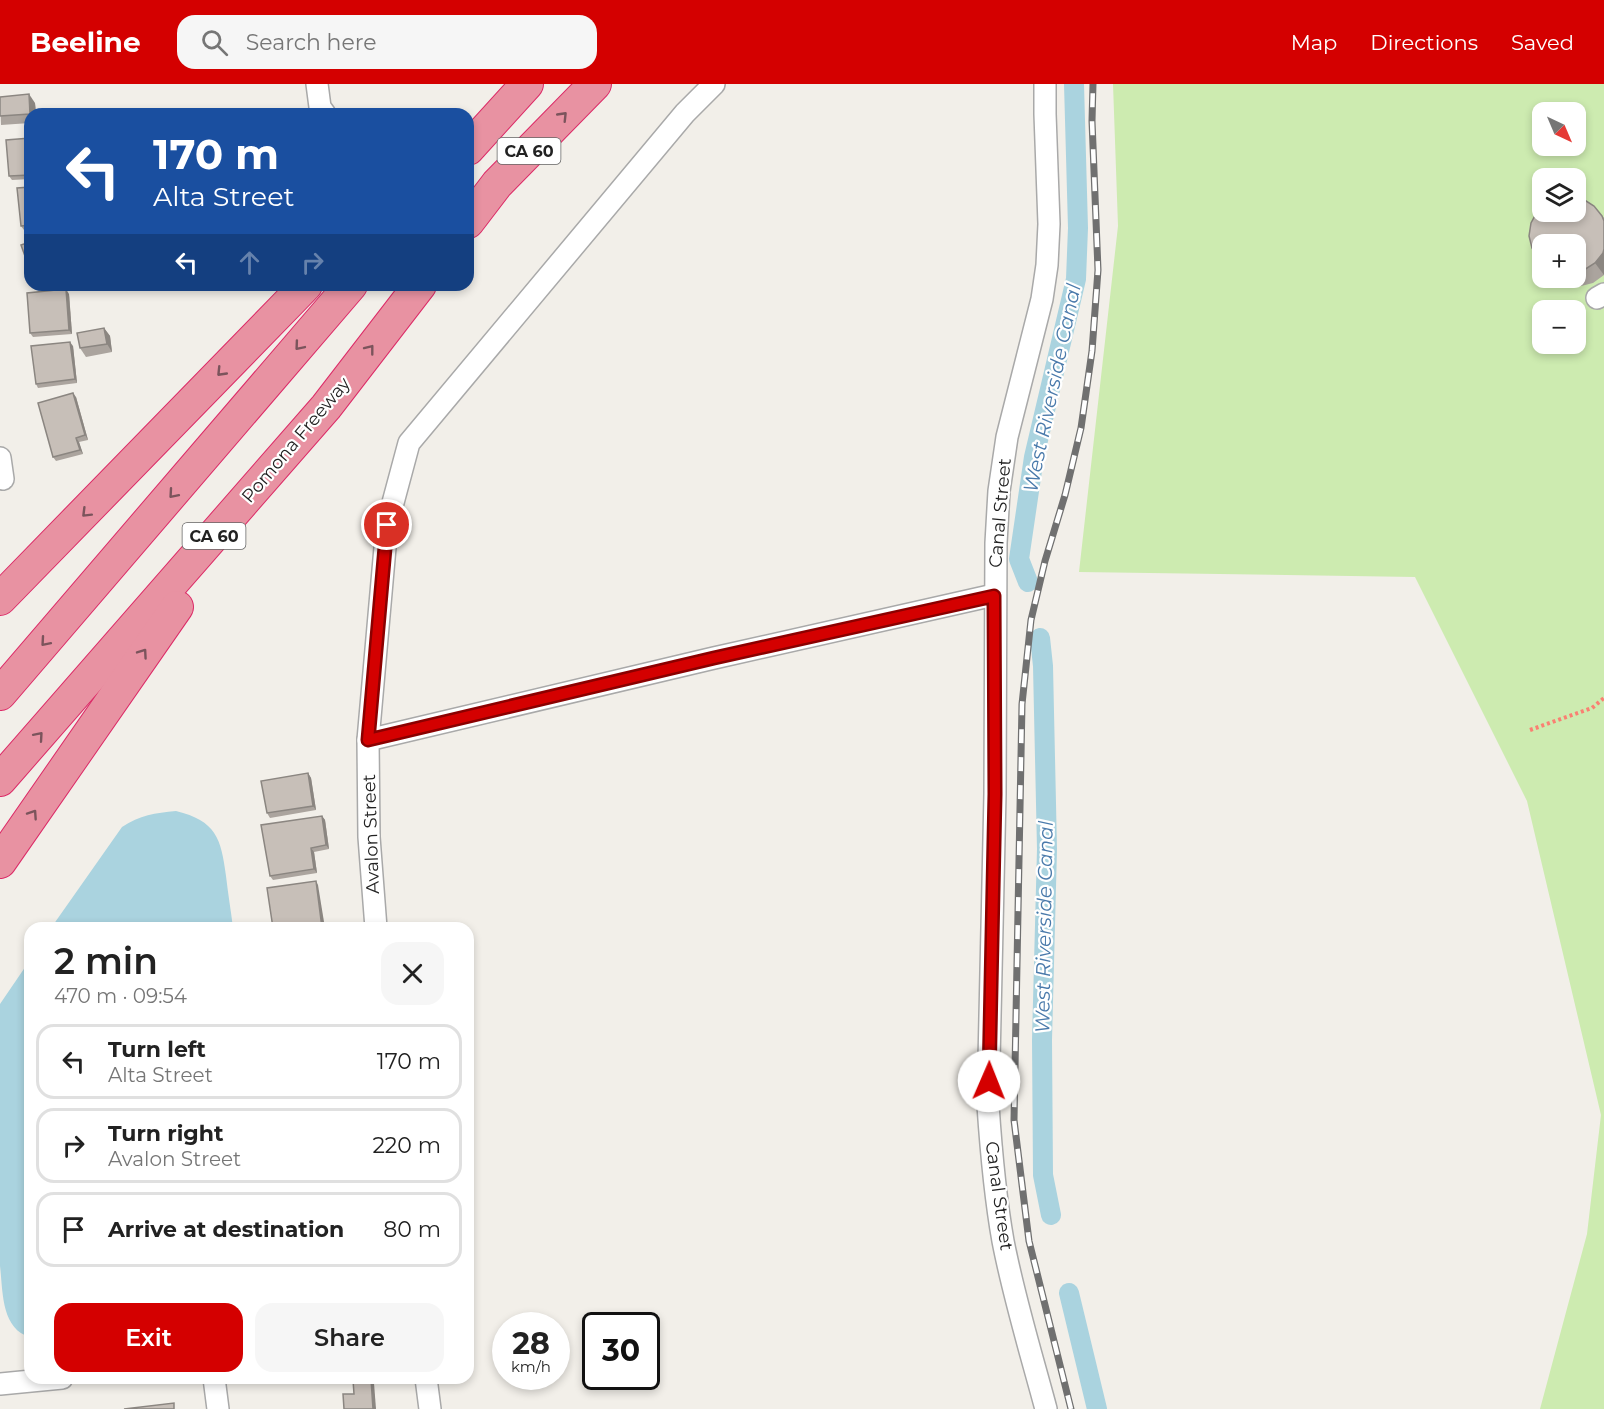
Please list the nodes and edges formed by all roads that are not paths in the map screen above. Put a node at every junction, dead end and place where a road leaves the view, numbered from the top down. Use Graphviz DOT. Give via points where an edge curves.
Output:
graph roads {
  1 [pos="317,84"];
  2 [pos="527,84"];
  3 [pos="595,84"];
  4 [pos="714,84"];
  5 [pos="1045,84"];
  6 [pos="321,108"];
  7 [pos="502,111"];
  8 [pos="474,132"];
  9 [pos="474,142"];
  10 [pos="474,214"];
  11 [pos="300,291"];
  12 [pos="346,291"];
  13 [pos="415,291"];
  14 [pos="326,407"];
  15 [pos="0,458"];
  16 [pos="3,479"];
  17 [pos="994,596"];
  18 [pos="0,599"];
  19 [pos="0,694"];
  20 [pos="368,740"];
  21 [pos="0,780"];
  22 [pos="0,862"];
  23 [pos="376,922"];
  24 [pos="24,1382"];
  25 [pos="0,1384"];
  26 [pos="215,1384"];
  27 [pos="427,1384"];
  28 [pos="218,1409"];
  29 [pos="430,1409"];
  30 [pos="1046,1409"];
  1 -- 6 [label="street"];
  2 -- 7 [label="highway, CA 60"];
  10 -- 3 [label="highway, CA 60, one-way" via="497,184"];
  4 -- 20 [label="street, Avalon Street" via="409,444 387,525"];
  5 -- 17 [label="street, Canal Street" via="1047,265 1007,437 999,492"];
  7 -- 8 [label="highway"];
  7 -- 9 [label="highway, CA 60"];
  11 -- 18 [label="highway, one-way"];
  12 -- 19 [label="highway, CA 60, one-way"];
  14 -- 13 [label="highway, Pomona Freeway / CA 60, one-way"];
  21 -- 14 [label="highway, Pomona Freeway / CA 60, one-way"];
  22 -- 14 [label="highway, one-way" via="150,643"];
  15 -- 16 [label="street"];
  17 -- 20 [label="street"];
  17 -- 30 [label="street, Canal Street" via="990,1140 1005,1251"];
  20 -- 23 [label="street, Avalon Street" via="369,837"];
  24 -- 25 [label="street"];
  26 -- 28 [label="street"];
  27 -- 29 [label="street"];
}
